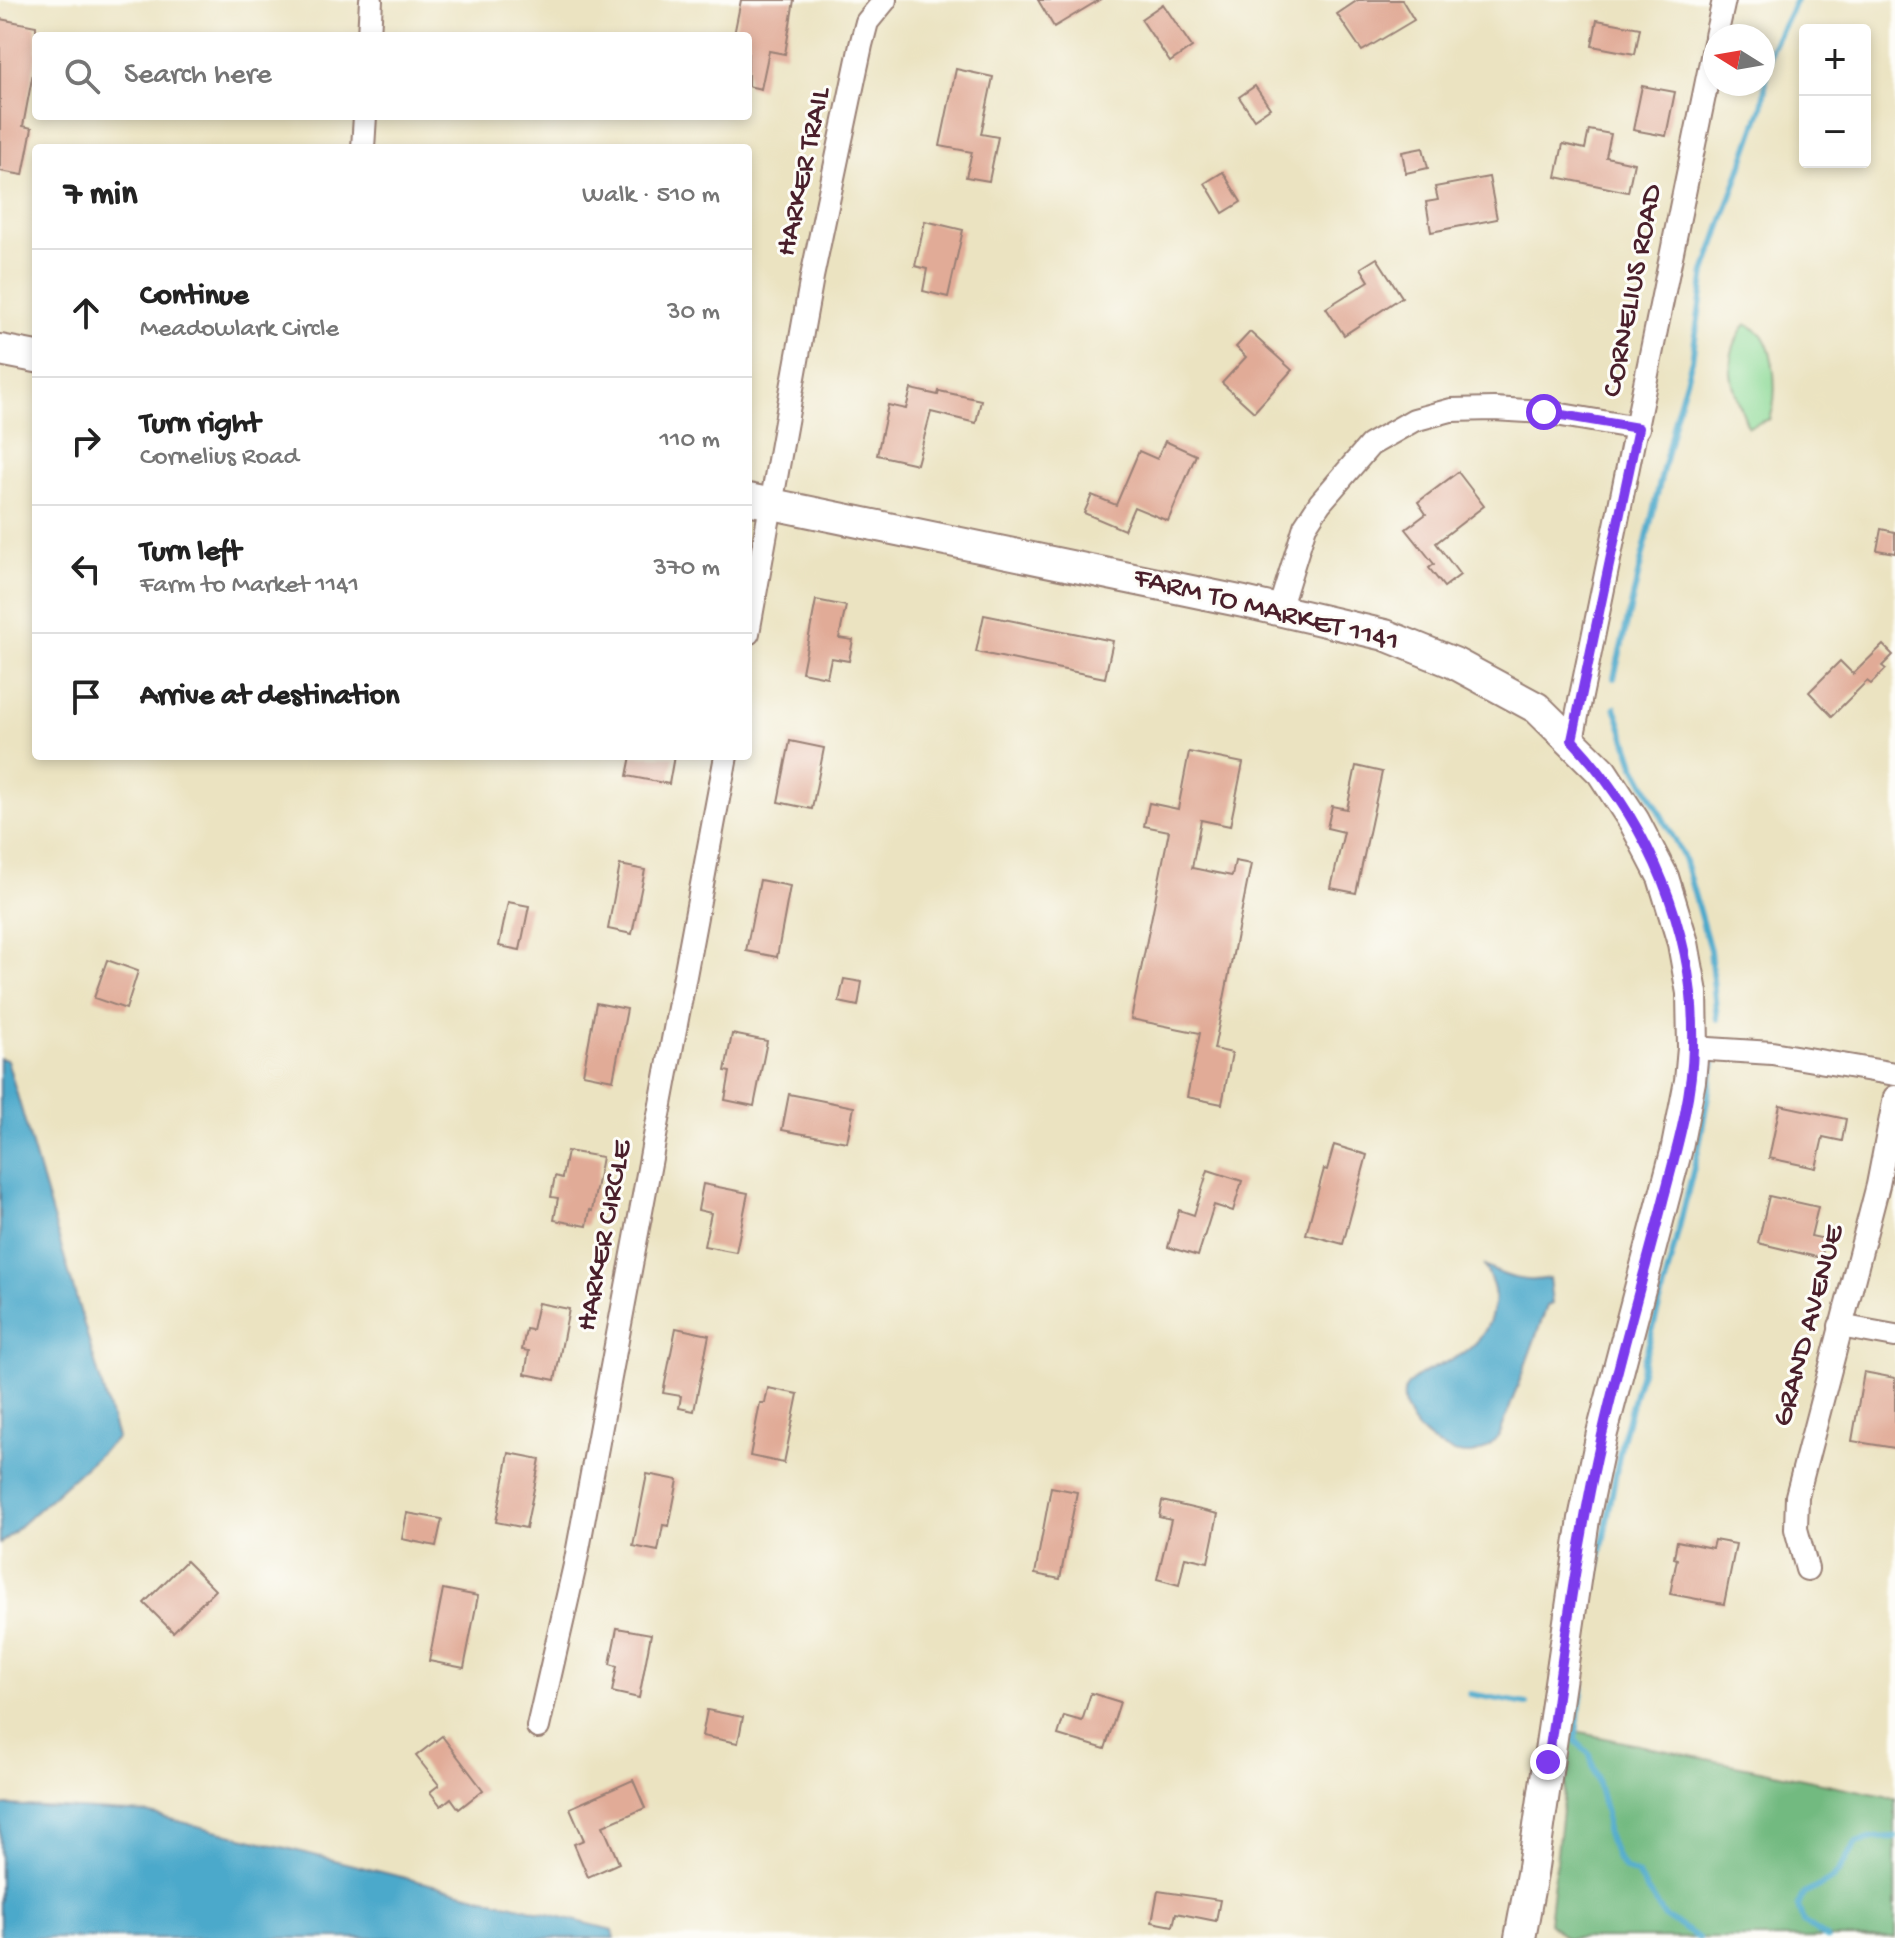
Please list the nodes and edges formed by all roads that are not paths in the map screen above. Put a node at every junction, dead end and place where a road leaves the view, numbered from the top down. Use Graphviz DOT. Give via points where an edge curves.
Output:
graph roads {
  1 [pos="371,0"];
  2 [pos="885,0"];
  3 [pos="1724,0"];
  4 [pos="1719,24"];
  5 [pos="369,32"];
  6 [pos="1705,96"];
  7 [pos="365,120"];
  8 [pos="363,144"];
  9 [pos="0,350"];
  10 [pos="32,356"];
  11 [pos="1638,428"];
  12 [pos="760,501"];
  13 [pos="752,589"];
  14 [pos="1279,610"];
  15 [pos="1572,740"];
  16 [pos="725,760"];
  17 [pos="1693,1048"];
  18 [pos="1895,1074"];
  19 [pos="1895,1097"];
  20 [pos="1840,1326"];
  21 [pos="1895,1336"];
  22 [pos="1807,1569"];
  23 [pos="538,1727"];
  24 [pos="1520,1938"];
  1 -- 5 [label="street"];
  2 -- 12 [label="street, HARKER TRAIL" via="867,22 861,45"];
  3 -- 4 [label="street, CORNELIUS ROAD"];
  6 -- 11 [label="street, CORNELIUS ROAD"];
  7 -- 8 [label="street"];
  9 -- 10 [label="street"];
  11 -- 14 [label="street" via="1494,409 1451,410 1414,420 1370,445 1320,503 1305,526"];
  11 -- 15 [label="street, CORNELIUS ROAD"];
  12 -- 13 [label="street"];
  12 -- 14 [label="street, FARM TO MARKET 1141"];
  14 -- 15 [label="street, FARM TO MARKET 1141" via="1385,635 1454,663 1537,708"];
  15 -- 17 [label="street, FARM TO MARKET 1141" via="1602,772 1663,877 1692,993"];
  16 -- 23 [label="street, HARKER CIRCLE" via="575,1565"];
  17 -- 18 [label="street" via="1772,1053"];
  17 -- 24 [label="street, FARM TO MARKET 1141" via="1676,1152 1584,1519"];
  19 -- 20 [label="street, GRAND AVENUE" via="1878,1185"];
  20 -- 21 [label="street"];
  20 -- 22 [label="street, GRAND AVENUE" via="1797,1496 1796,1529"];
}
